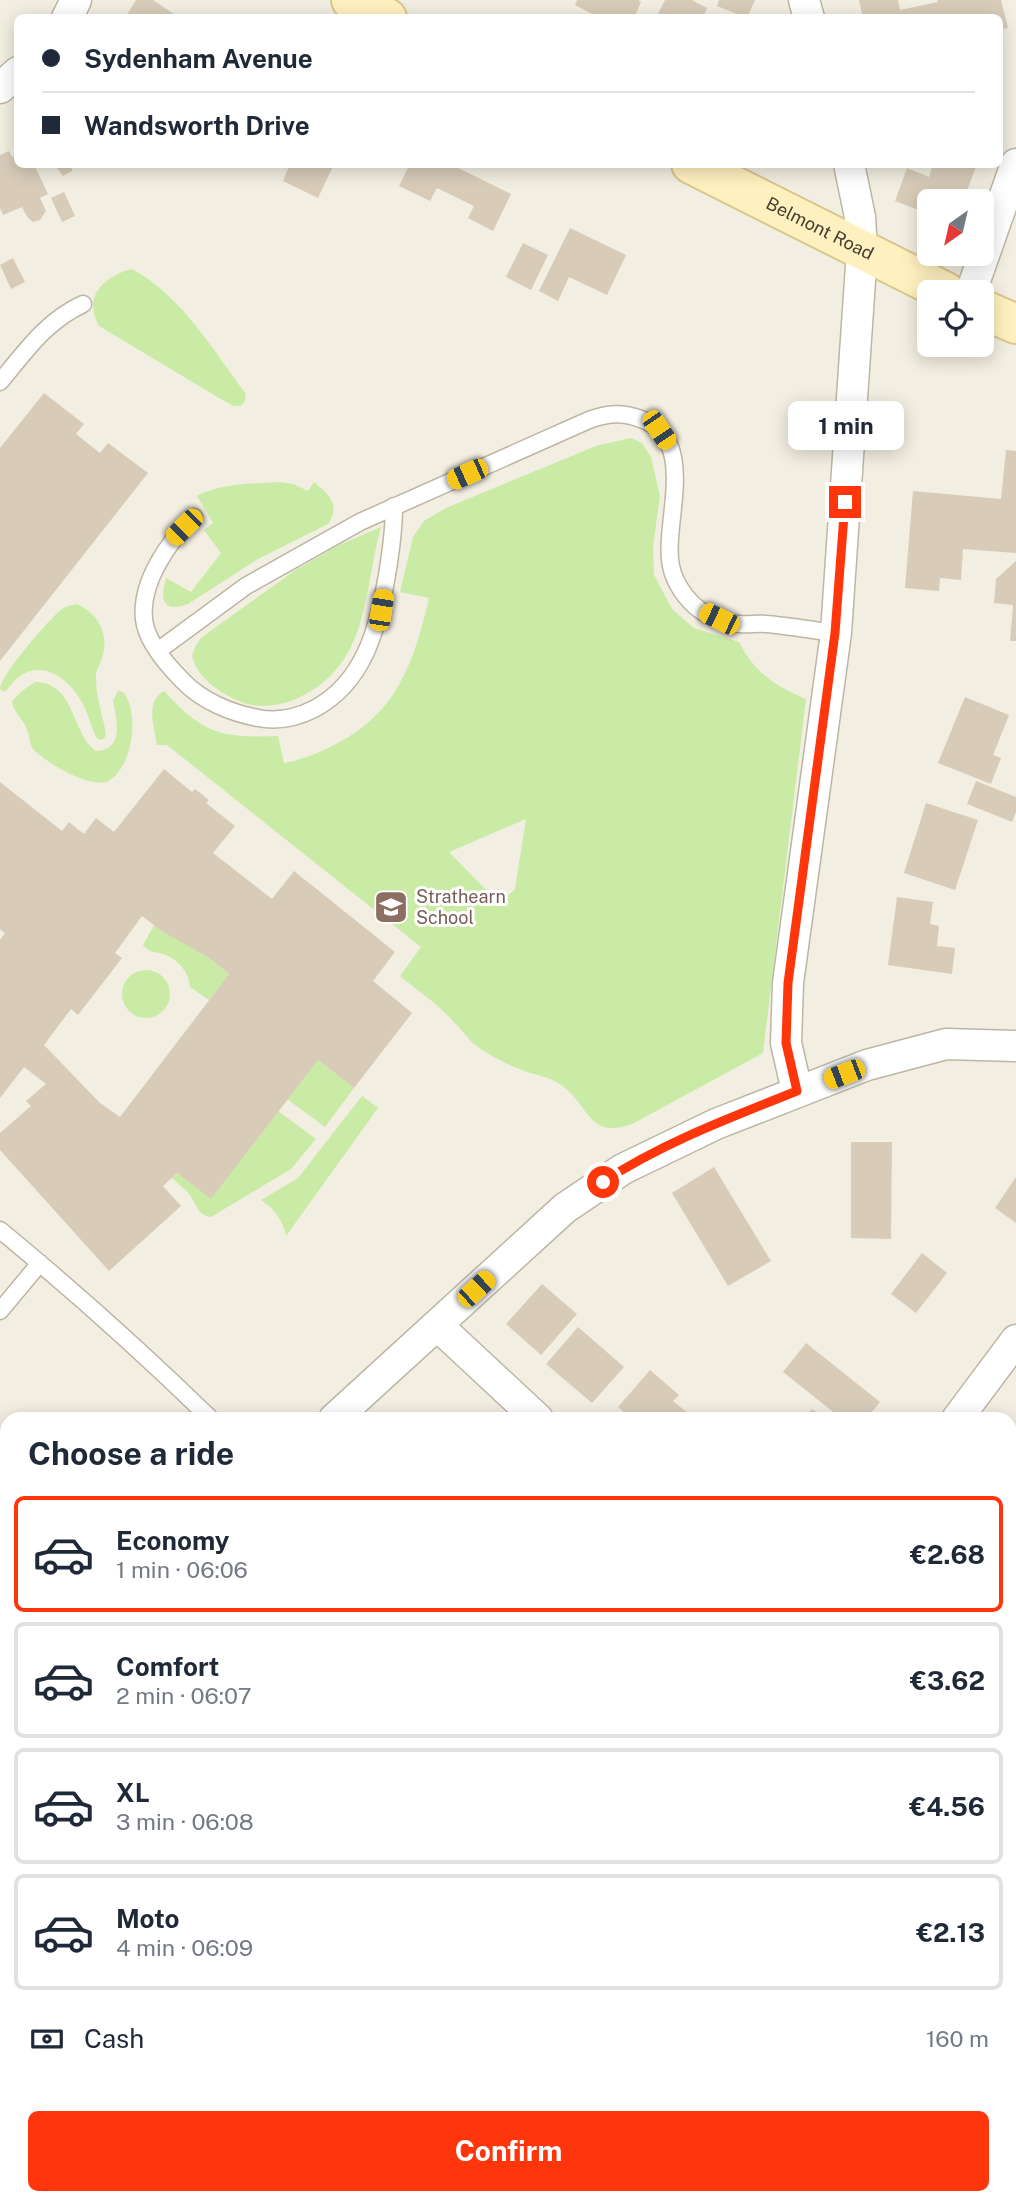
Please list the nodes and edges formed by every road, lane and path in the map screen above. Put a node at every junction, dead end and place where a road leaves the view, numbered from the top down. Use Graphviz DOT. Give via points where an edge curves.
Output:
graph roads {
  1 [pos="351,0"];
  2 [pos="379,14"];
  3 [pos="14,76"];
  4 [pos="0,88"];
  5 [pos="1016,164"];
  6 [pos="699,168"];
  7 [pos="850,168"];
  8 [pos="862,251"];
  9 [pos="921,280"];
  10 [pos="975,280"];
  11 [pos="83,304"];
  12 [pos="994,314"];
  13 [pos="1016,324"];
  14 [pos="0,382"];
  15 [pos="394,506"];
  16 [pos="194,517"];
  17 [pos="835,633"];
  18 [pos="159,650"];
  19 [pos="1016,1046"];
  20 [pos="797,1091"];
  21 [pos="0,1230"];
  22 [pos="40,1263"];
  23 [pos="0,1311"];
  24 [pos="438,1325"];
  25 [pos="1016,1340"];
  26 [pos="204,1412"];
  27 [pos="342,1412"];
  28 [pos="531,1412"];
  29 [pos="962,1412"];
  1 -- 2 [label="main road"];
  3 -- 4 [label="street"];
  5 -- 10 [label="street"];
  6 -- 8 [label="main road, Belmont Road"];
  7 -- 8 [label="street"];
  8 -- 9 [label="main road, Belmont Road"];
  8 -- 17 [label="street"];
  11 -- 14 [label="lane" via="41,332"];
  12 -- 13 [label="main road"];
  15 -- 17 [label="lane" via="605,414 637,417 659,430 669,444 675,484 670,565 687,597 699,609 737,625 764,623"];
  15 -- 18 [label="lane" via="246,586"];
  15 -- 18 [label="lane" via="381,610 370,645 359,669 322,704 298,717 271,721 240,715 189,688"];
  16 -- 18 [label="lane" via="173,537 148,589 144,621"];
  17 -- 20 [label="street" via="788,983 786,1043"];
  19 -- 20 [label="street" via="946,1044 867,1065"];
  20 -- 24 [label="street" via="622,1169 565,1208"];
  21 -- 22 [label="lane"];
  22 -- 23 [label="lane"];
  22 -- 26 [label="lane"];
  24 -- 27 [label="street"];
  24 -- 28 [label="street"];
  25 -- 29 [label="street"];
}
